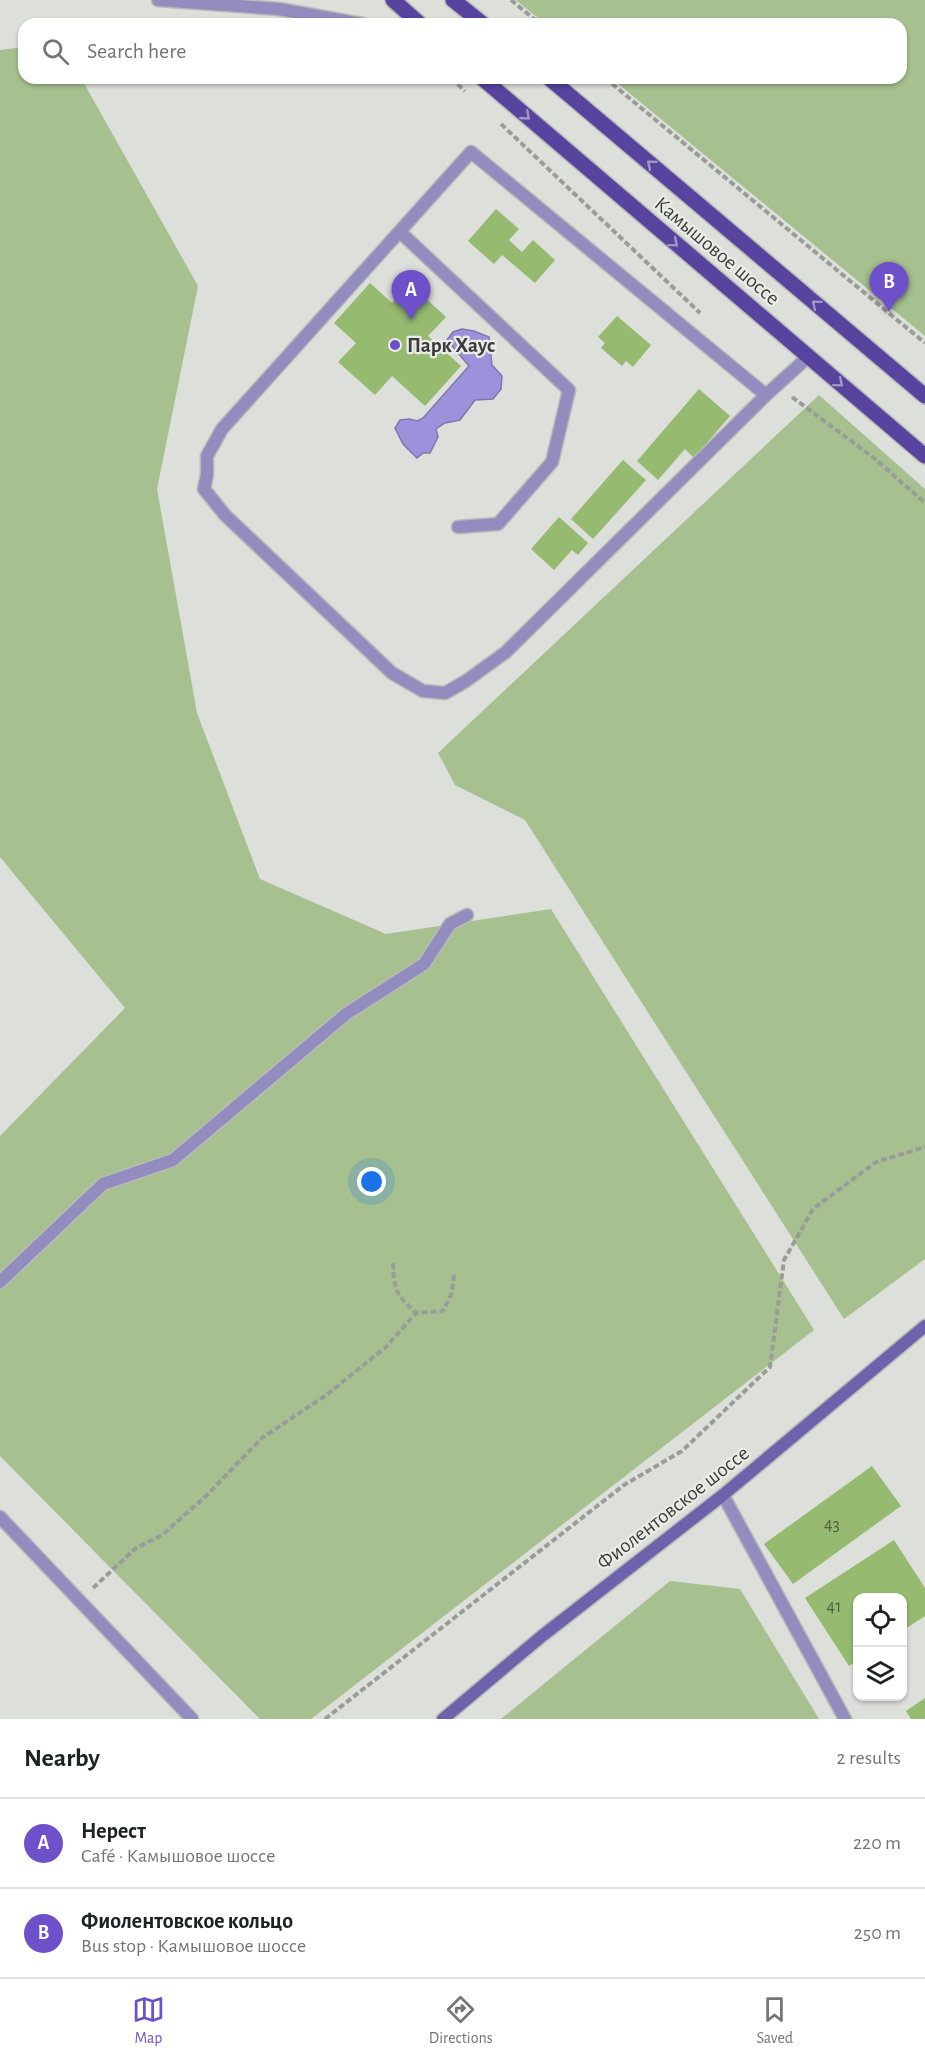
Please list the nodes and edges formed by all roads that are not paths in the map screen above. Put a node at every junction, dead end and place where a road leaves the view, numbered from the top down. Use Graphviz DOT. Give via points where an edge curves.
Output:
graph roads {
  1 [pos="158,0"];
  2 [pos="256,0"];
  3 [pos="393,0"];
  4 [pos="453,0"];
  5 [pos="279,9"];
  6 [pos="329,18"];
  7 [pos="413,18"];
  8 [pos="476,18"];
  9 [pos="489,84"];
  10 [pos="556,84"];
  11 [pos="400,232"];
  12 [pos="808,357"];
  13 [pos="766,395"];
  14 [pos="925,396"];
  15 [pos="925,456"];
  16 [pos="458,526"];
  17 [pos="467,915"];
  18 [pos="0,1282"];
  19 [pos="925,1326"];
  20 [pos="723,1495"];
  21 [pos="0,1517"];
  22 [pos="192,1719"];
  23 [pos="443,1719"];
  24 [pos="845,1719"];
  1 -- 5 [label="street"];
  2 -- 5 [label="street"];
  3 -- 7 [label="main road"];
  4 -- 8 [label="main road"];
  5 -- 6 [label="street"];
  9 -- 12 [label="main road, Камышовое шоссе, one-way"];
  14 -- 10 [label="main road, Камышовое шоссе, one-way"];
  11 -- 13 [label="street" via="471,152"];
  11 -- 13 [label="street" via="222,429 207,456 204,489 225,515 392,673 423,690 445,693 506,652"];
  11 -- 16 [label="street" via="569,390 552,462 498,524"];
  12 -- 13 [label="street"];
  12 -- 15 [label="main road, Камышовое шоссе, one-way"];
  17 -- 18 [label="street" via="450,924 424,964 346,1014 173,1160 103,1184"];
  19 -- 20 [label="main road, Фиолентовское шоссе"];
  20 -- 23 [label="main road, Фиолентовское шоссе"];
  20 -- 24 [label="street"];
  21 -- 22 [label="street"];
}
